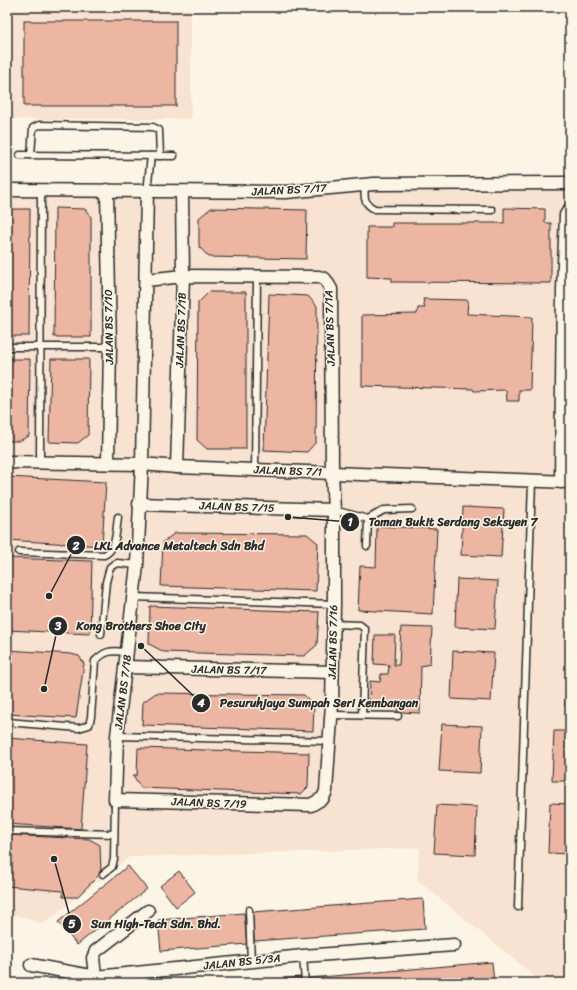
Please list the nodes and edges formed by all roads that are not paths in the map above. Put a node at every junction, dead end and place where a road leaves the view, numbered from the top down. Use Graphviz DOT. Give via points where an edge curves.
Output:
graph roads {
  1 [pos="20,155"];
  2 [pos="31,155"];
  3 [pos="151,156"];
  4 [pos="160,156"];
  5 [pos="174,156"];
  6 [pos="570,183"];
  7 [pos="365,184"];
  8 [pos="7,190"];
  9 [pos="41,190"];
  10 [pos="107,190"];
  11 [pos="147,191"];
  12 [pos="182,192"];
  13 [pos="570,209"];
  14 [pos="492,210"];
  15 [pos="183,276"];
  16 [pos="257,276"];
  17 [pos="146,280"];
  18 [pos="566,289"];
  19 [pos="7,347"];
  20 [pos="41,347"];
  21 [pos="110,347"];
  22 [pos="566,377"];
  23 [pos="7,462"];
  24 [pos="40,462"];
  25 [pos="108,463"];
  26 [pos="142,464"];
  27 [pos="177,467"];
  28 [pos="255,470"];
  29 [pos="332,473"];
  30 [pos="532,481"];
  31 [pos="566,482"];
  32 [pos="139,504"];
  33 [pos="412,509"];
  34 [pos="334,510"];
  35 [pos="118,517"];
  36 [pos="368,519"];
  37 [pos="367,546"];
  38 [pos="19,552"];
  39 [pos="109,553"];
  40 [pos="113,564"];
  41 [pos="137,564"];
  42 [pos="134,597"];
  43 [pos="334,604"];
  44 [pos="333,624"];
  45 [pos="101,634"];
  46 [pos="128,652"];
  47 [pos="126,667"];
  48 [pos="332,672"];
  49 [pos="362,714"];
  50 [pos="332,715"];
  51 [pos="398,716"];
  52 [pos="7,722"];
  53 [pos="118,736"];
  54 [pos="330,741"];
  55 [pos="115,800"];
  56 [pos="303,806"];
  57 [pos="7,831"];
  58 [pos="114,834"];
  59 [pos="103,874"];
  60 [pos="518,907"];
  61 [pos="148,910"];
  62 [pos="249,910"];
  63 [pos="454,945"];
  64 [pos="303,956"];
  65 [pos="250,962"];
  66 [pos="31,965"];
  67 [pos="96,980"];
  68 [pos="305,983"];
  1 -- 2 [label="lane"];
  2 -- 3 [label="lane"];
  2 -- 4 [label="lane" via="33,128 39,125 153,127 159,130"];
  3 -- 4 [label="lane"];
  3 -- 11 [label="lane"];
  4 -- 5 [label="lane"];
  6 -- 7 [label="street, JALAN BS 7/17"];
  7 -- 12 [label="street, JALAN BS 7/17" via="286,192"];
  7 -- 14 [label="lane" via="365,201 375,210"];
  8 -- 9 [label="street, JALAN BS 7/17"];
  9 -- 10 [label="street, JALAN BS 7/17"];
  9 -- 20 [label="lane"];
  10 -- 11 [label="street, JALAN BS 7/17"];
  10 -- 21 [label="street, JALAN BS 7/10"];
  11 -- 12 [label="street, JALAN BS 7/17"];
  11 -- 17 [label="street"];
  12 -- 15 [label="street, JALAN BS 7/1B"];
  13 -- 18 [label="street" via="566,215"];
  15 -- 16 [label="street, JALAN BS 7/1A"];
  15 -- 17 [label="street, JALAN BS 7/1A"];
  15 -- 27 [label="street, JALAN BS 7/1B"];
  16 -- 28 [label="lane"];
  16 -- 29 [label="street, JALAN BS 7/1A" via="319,277 329,284"];
  17 -- 26 [label="street"];
  18 -- 22 [label="street"];
  19 -- 20 [label="lane"];
  20 -- 21 [label="lane"];
  20 -- 24 [label="lane"];
  21 -- 25 [label="street, JALAN BS 7/10"];
  22 -- 31 [label="street"];
  23 -- 24 [label="street, JALAN BS 7/1"];
  24 -- 25 [label="street, JALAN BS 7/1"];
  25 -- 26 [label="street, JALAN BS 7/1"];
  26 -- 27 [label="street, JALAN BS 7/1"];
  26 -- 32 [label="street, JALAN BS 7/18"];
  27 -- 28 [label="street, JALAN BS 7/1"];
  28 -- 29 [label="street, JALAN BS 7/1"];
  29 -- 30 [label="street, JALAN BS 7/1"];
  29 -- 34 [label="street, JALAN BS 7/16"];
  30 -- 31 [label="street, JALAN BS 7/1"];
  30 -- 60 [label="lane"];
  32 -- 34 [label="street, JALAN BS 7/15"];
  32 -- 41 [label="street, JALAN BS 7/18"];
  33 -- 36 [label="lane" via="384,510"];
  34 -- 36 [label="lane"];
  34 -- 43 [label="street, JALAN BS 7/16"];
  35 -- 39 [label="lane" via="113,547"];
  36 -- 37 [label="lane"];
  38 -- 39 [label="lane" via="98,556"];
  39 -- 40 [label="lane"];
  40 -- 41 [label="lane"];
  40 -- 45 [label="lane" via="108,571"];
  41 -- 42 [label="street, JALAN BS 7/18"];
  42 -- 43 [label="lane"];
  42 -- 46 [label="street, JALAN BS 7/18"];
  43 -- 44 [label="street, JALAN BS 7/16"];
  44 -- 48 [label="street, JALAN BS 7/16"];
  44 -- 49 [label="lane" via="360,625 366,632"];
  46 -- 47 [label="street, JALAN BS 7/18"];
  46 -- 52 [label="lane" via="109,651 102,653 95,660 91,717 88,726 79,728"];
  47 -- 48 [label="street, JALAN BS 7/17"];
  47 -- 53 [label="street, JALAN BS 7/18"];
  48 -- 50 [label="street, JALAN BS 7/16"];
  49 -- 50 [label="lane"];
  49 -- 51 [label="lane"];
  50 -- 54 [label="street, JALAN BS 7/16"];
  53 -- 54 [label="lane"];
  53 -- 55 [label="street, JALAN BS 7/18"];
  54 -- 56 [label="street, JALAN BS 7/16" via="326,791 318,802"];
  55 -- 56 [label="street, JALAN BS 7/19"];
  55 -- 58 [label="lane"];
  57 -- 58 [label="lane"];
  58 -- 59 [label="lane" via="112,867"];
  61 -- 67 [label="street" via="96,951"];
  62 -- 65 [label="lane"];
  63 -- 64 [label="street, JALAN BS 5/3A"];
  64 -- 65 [label="street, JALAN BS 5/3A"];
  64 -- 68 [label="lane"];
  65 -- 67 [label="street, JALAN BS 5/3A"];
  66 -- 67 [label="street, JALAN BS 5/3A"];
}
